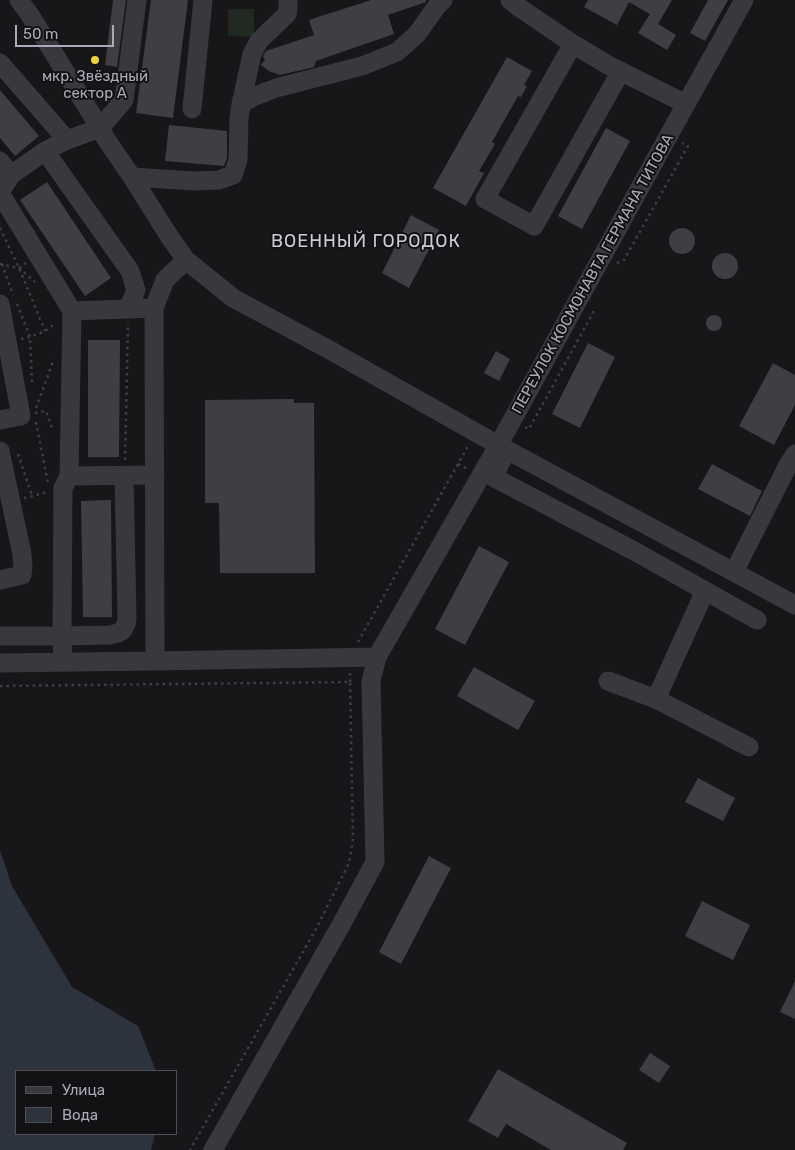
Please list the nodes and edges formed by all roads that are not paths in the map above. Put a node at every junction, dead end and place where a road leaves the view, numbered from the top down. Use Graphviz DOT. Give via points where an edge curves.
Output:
graph roads {
  1 [pos="137,0"];
  2 [pos="203,0"];
  3 [pos="288,0"];
  4 [pos="443,0"];
  5 [pos="510,0"];
  6 [pos="744,0"];
  7 [pos="22,1"];
  8 [pos="573,44"];
  9 [pos="0,62"];
  10 [pos="621,71"];
  11 [pos="241,104"];
  12 [pos="686,104"];
  13 [pos="192,109"];
  14 [pos="100,128"];
  15 [pos="67,140"];
  16 [pos="45,151"];
  17 [pos="5,168"];
  18 [pos="132,178"];
  19 [pos="0,192"];
  20 [pos="186,260"];
  21 [pos="0,304"];
  22 [pos="154,308"];
  23 [pos="128,309"];
  24 [pos="72,311"];
  25 [pos="0,420"];
  26 [pos="503,447"];
  27 [pos="9,452"];
  28 [pos="795,454"];
  29 [pos="155,475"];
  30 [pos="124,476"];
  31 [pos="66,482"];
  32 [pos="734,572"];
  33 [pos="0,580"];
  34 [pos="705,591"];
  35 [pos="795,605"];
  36 [pos="757,620"];
  37 [pos="0,636"];
  38 [pos="62,636"];
  39 [pos="377,657"];
  40 [pos="155,661"];
  41 [pos="63,662"];
  42 [pos="0,663"];
  43 [pos="608,681"];
  44 [pos="656,698"];
  45 [pos="749,746"];
  46 [pos="213,1150"];
  1 -- 14 [label="street" via="124,100"];
  2 -- 13 [label="street"];
  3 -- 11 [label="street" via="286,14 259,41 252,54"];
  4 -- 11 [label="street" via="417,34 397,52 362,66 276,88"];
  5 -- 8 [label="street"];
  6 -- 12 [label="street, ПЕРЕУЛОК КОСМОНАВТА ГЕРМАНА ТИТОВА"];
  7 -- 14 [label="street"];
  8 -- 10 [label="street"];
  8 -- 10 [label="street" via="485,199 534,226"];
  9 -- 15 [label="street"];
  10 -- 12 [label="street"];
  11 -- 18 [label="street" via="238,160 233,175 218,180 194,181"];
  12 -- 26 [label="street, ПЕРЕУЛОК КОСМОНАВТА ГЕРМАНА ТИТОВА"];
  14 -- 15 [label="street"];
  14 -- 18 [label="street"];
  15 -- 16 [label="street"];
  16 -- 17 [label="street"];
  16 -- 23 [label="street" via="130,271 136,290"];
  17 -- 19 [label="street"];
  18 -- 20 [label="street"];
  19 -- 24 [label="street"];
  20 -- 22 [label="street" via="164,280"];
  20 -- 26 [label="street" via="233,298"];
  21 -- 25 [label="street" via="22,416"];
  22 -- 23 [label="street"];
  22 -- 29 [label="street"];
  23 -- 24 [label="street"];
  24 -- 31 [label="street"];
  26 -- 32 [label="street"];
  26 -- 34 [label="street" via="493,477"];
  26 -- 39 [label="street"];
  27 -- 33 [label="street" via="11,501 24,567 22,575"];
  28 -- 32 [label="street"];
  29 -- 30 [label="street"];
  29 -- 40 [label="street"];
  30 -- 31 [label="street"];
  30 -- 38 [label="street" via="126,624 123,630 110,635"];
  31 -- 38 [label="street"];
  32 -- 35 [label="street"];
  34 -- 36 [label="street"];
  34 -- 44 [label="street"];
  37 -- 38 [label="street"];
  38 -- 41 [label="street"];
  39 -- 40 [label="street"];
  39 -- 46 [label="street" via="371,681 374,862 342,925"];
  40 -- 41 [label="street"];
  41 -- 42 [label="street"];
  43 -- 44 [label="street"];
  44 -- 45 [label="street"];
}
